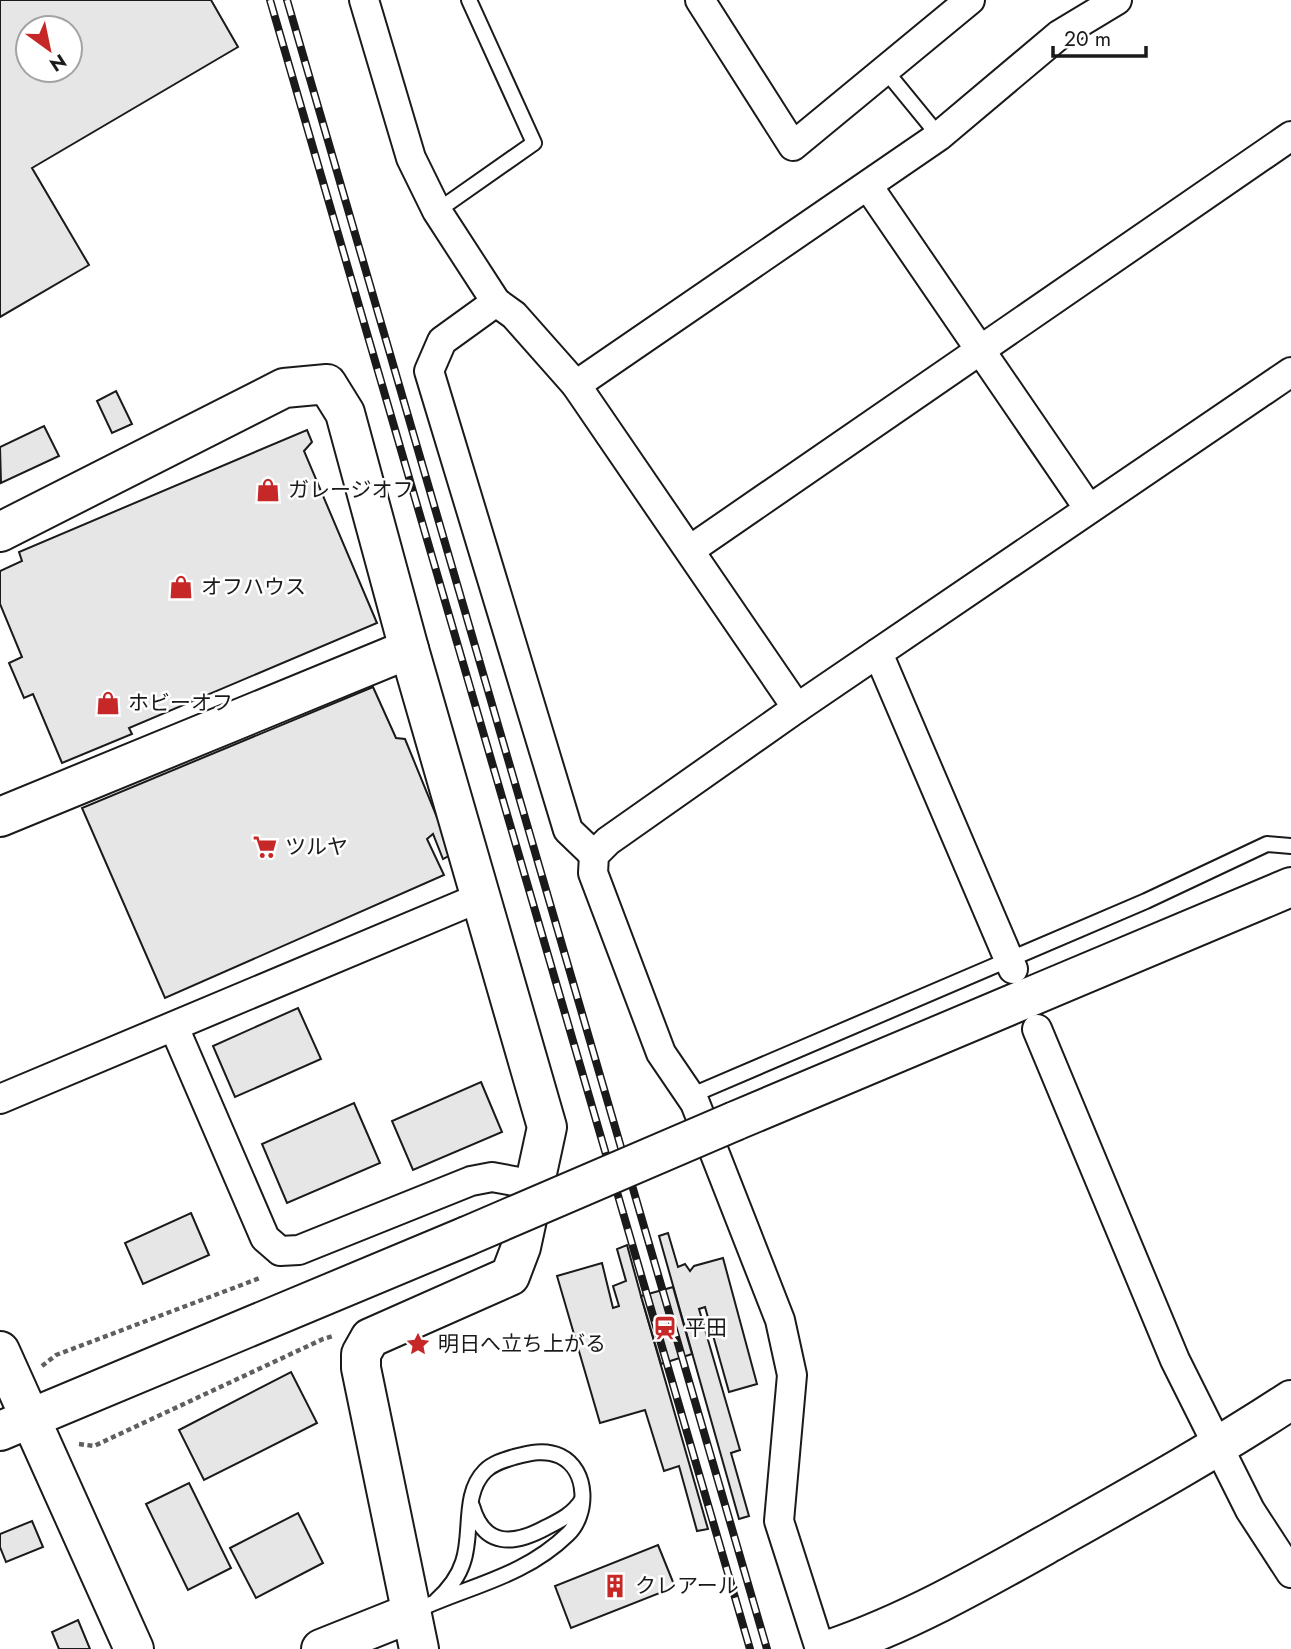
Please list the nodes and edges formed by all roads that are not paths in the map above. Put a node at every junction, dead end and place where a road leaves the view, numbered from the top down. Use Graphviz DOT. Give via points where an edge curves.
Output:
graph roads {
  1 [pos="364,0"];
  2 [pos="469,0"];
  3 [pos="701,0"];
  4 [pos="970,0"];
  5 [pos="1116,0"];
  6 [pos="886,70"];
  7 [pos="939,136"];
  8 [pos="1287,148"];
  9 [pos="868,186"];
  10 [pos="437,211"];
  11 [pos="496,302"];
  12 [pos="978,349"];
  13 [pos="1291,372"];
  14 [pos="576,385"];
  15 [pos="1089,509"];
  16 [pos="0,532"];
  17 [pos="690,550"];
  18 [pos="409,649"];
  19 [pos="878,653"];
  20 [pos="797,708"];
  21 [pos="0,817"];
  22 [pos="1291,846"];
  23 [pos="594,855"];
  24 [pos="1291,887"];
  25 [pos="481,897"];
  26 [pos="1011,965"];
  27 [pos="174,1027"];
  28 [pos="1037,1029"];
  29 [pos="690,1096"];
  30 [pos="0,1099"];
  31 [pos="535,1185"];
  32 [pos="0,1351"];
  33 [pos="1291,1401"];
  34 [pos="15,1425"];
  35 [pos="1217,1449"];
  36 [pos="582,1499"];
  37 [pos="471,1504"];
  38 [pos="1291,1573"];
  39 [pos="422,1621"];
  40 [pos="134,1649"];
  41 [pos="321,1649"];
  42 [pos="820,1649"];
  43 [pos="831,1649"];
  1 -- 10 [label="street" via="411,158"];
  2 -- 10 [label="lane" via="534,143"];
  3 -- 6 [label="street" via="793,146"];
  4 -- 6 [label="street"];
  5 -- 7 [label="street" via="1059,35"];
  6 -- 7 [label="lane"];
  7 -- 9 [label="street"];
  8 -- 12 [label="street"];
  9 -- 12 [label="street"];
  9 -- 14 [label="street"];
  10 -- 11 [label="street"];
  11 -- 14 [label="street" via="514,315"];
  11 -- 23 [label="street" via="442,341 429,371 568,830"];
  12 -- 15 [label="street"];
  12 -- 17 [label="street"];
  13 -- 15 [label="street"];
  14 -- 17 [label="street"];
  15 -- 19 [label="street"];
  16 -- 18 [label="street" via="284,388 327,384 345,413"];
  17 -- 20 [label="street"];
  18 -- 21 [label="street"];
  18 -- 25 [label="street"];
  19 -- 20 [label="street"];
  19 -- 26 [label="street"];
  20 -- 23 [label="street"];
  22 -- 26 [label="lane" via="1267,844"];
  23 -- 29 [label="street" via="593,873 661,1054"];
  24 -- 34 [label="street, bridge"];
  25 -- 27 [label="street"];
  25 -- 31 [label="street" via="547,1127"];
  26 -- 29 [label="lane"];
  27 -- 30 [label="street"];
  27 -- 31 [label="street" via="265,1238 280,1251 299,1250 471,1181 492,1177"];
  28 -- 35 [label="street" via="1164,1335"];
  29 -- 42 [label="street" via="780,1320 792,1375 779,1521"];
  31 -- 39 [label="street" via="510,1276 370,1338 361,1354"];
  32 -- 34 [label="street"];
  33 -- 35 [label="street"];
  34 -- 40 [label="street"];
  35 -- 38 [label="street"];
  35 -- 43 [label="street" via="974,1585 879,1633"];
  36 -- 37 [label="lane" via="567,1516 514,1541 492,1536"];
  36 -- 37 [label="lane" via="578,1473 567,1461 535,1452 485,1471"];
  36 -- 39 [label="lane" via="580,1519 550,1549"];
  37 -- 39 [label="lane" via="463,1561"];
  39 -- 41 [label="street"];
}
